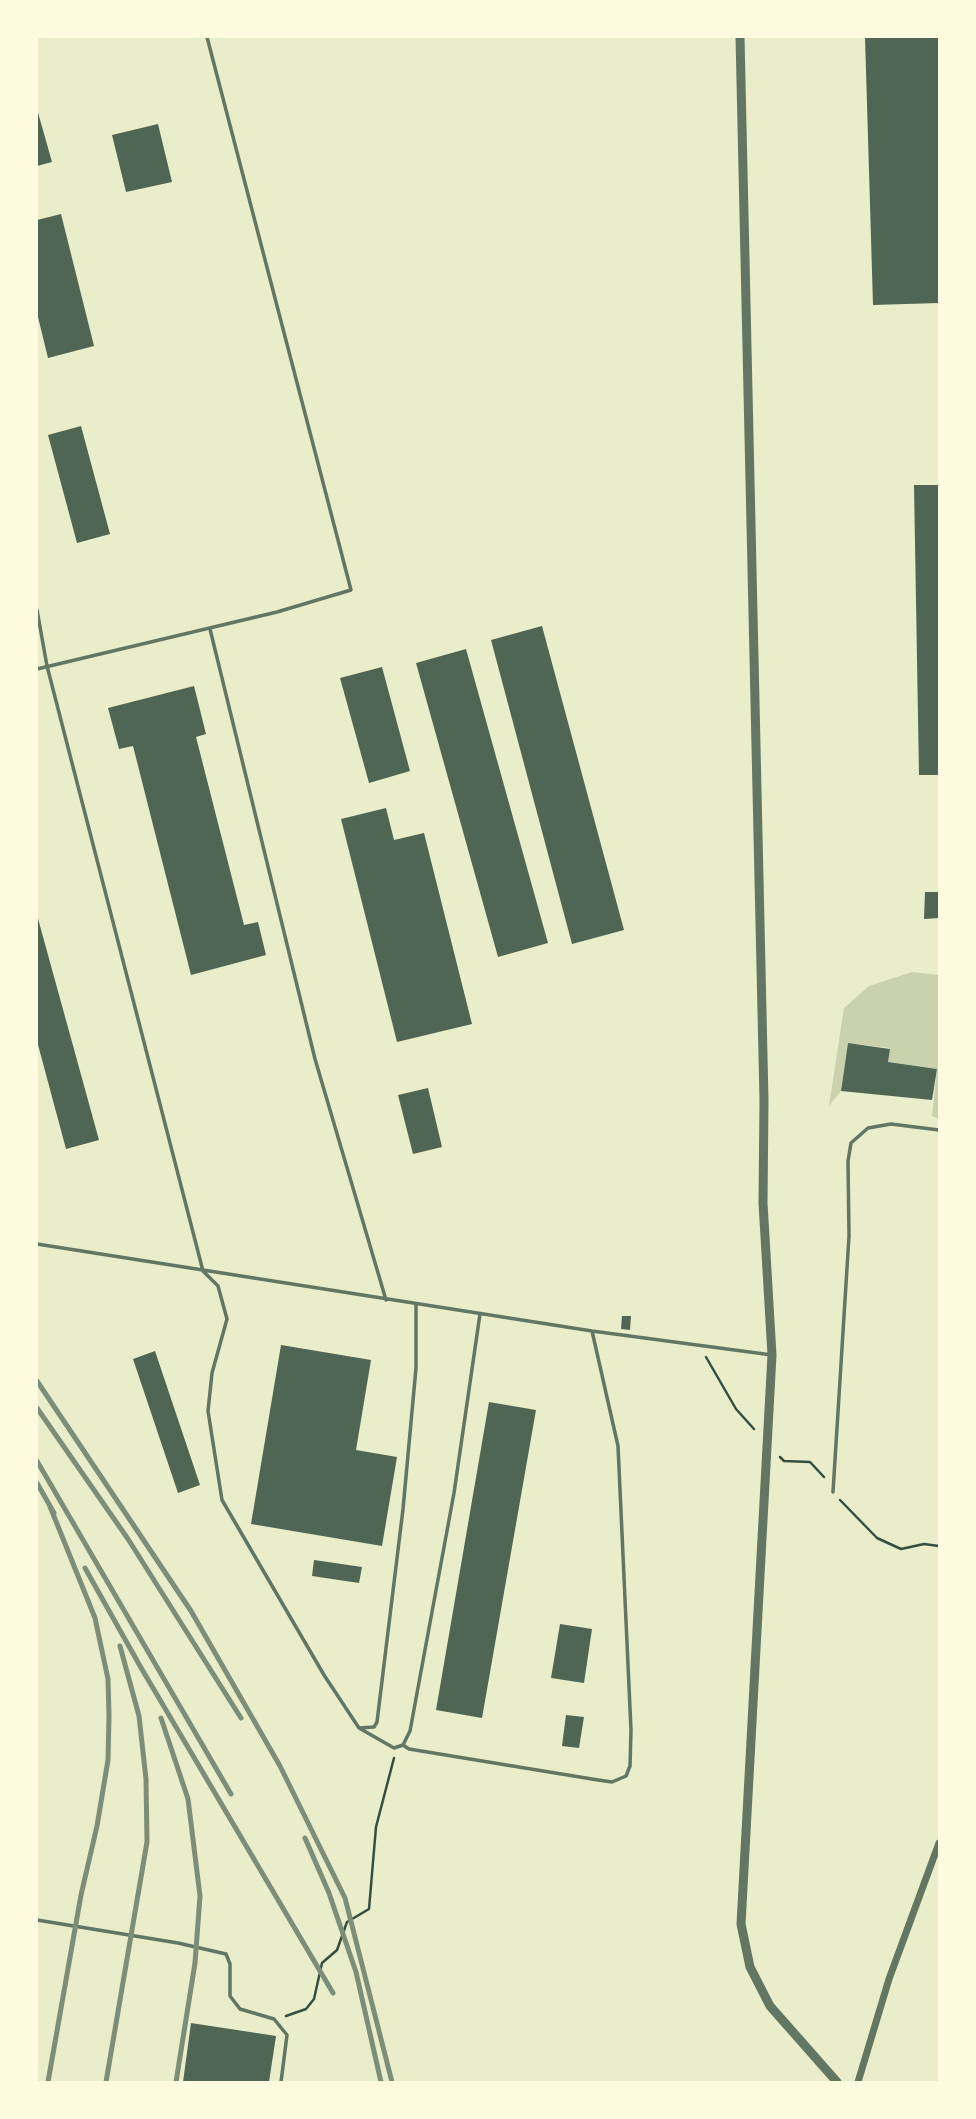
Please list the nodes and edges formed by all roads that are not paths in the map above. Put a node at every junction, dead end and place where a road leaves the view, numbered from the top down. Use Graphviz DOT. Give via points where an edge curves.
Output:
graph roads {
  1 [pos="207,37"];
  2 [pos="740,37"];
  3 [pos="37,610"];
  4 [pos="210,628"];
  5 [pos="47,666"];
  6 [pos="37,669"];
  7 [pos="939,1130"];
  8 [pos="37,1244"];
  9 [pos="203,1271"];
  10 [pos="386,1300"];
  11 [pos="416,1304"];
  12 [pos="480,1314"];
  13 [pos="592,1331"];
  14 [pos="772,1355"];
  15 [pos="833,1492"];
  16 [pos="359,1728"];
  17 [pos="403,1745"];
  18 [pos="939,1843"];
  19 [pos="37,1920"];
  20 [pos="281,2082"];
  21 [pos="837,2082"];
  22 [pos="858,2082"];
  1 -- 4 [label="lane" via="351,590"];
  2 -- 14 [label="street" via="763,1203"];
  3 -- 5 [label="lane"];
  4 -- 5 [label="lane"];
  4 -- 10 [label="lane" via="315,1059"];
  5 -- 6 [label="lane"];
  5 -- 9 [label="lane"];
  7 -- 15 [label="lane" via="891,1124 868,1128 850,1143 849,1236"];
  8 -- 9 [label="lane"];
  9 -- 10 [label="lane"];
  9 -- 16 [label="lane" via="218,1286 227,1319 212,1373 208,1411 222,1500"];
  10 -- 11 [label="lane"];
  11 -- 12 [label="lane"];
  11 -- 16 [label="lane" via="416,1368 403,1509 377,1722 374,1727"];
  12 -- 13 [label="lane"];
  12 -- 17 [label="lane" via="441,1573 410,1731"];
  13 -- 14 [label="lane"];
  13 -- 17 [label="lane" via="618,1446 631,1730 626,1776 612,1782"];
  14 -- 21 [label="street" via="741,1924 750,1967 771,2006"];
  16 -- 17 [label="lane" via="394,1748"];
  18 -- 22 [label="street" via="889,1979"];
  19 -- 20 [label="lane" via="226,1954 230,1996 240,2009 274,2020 287,2035"];
}
